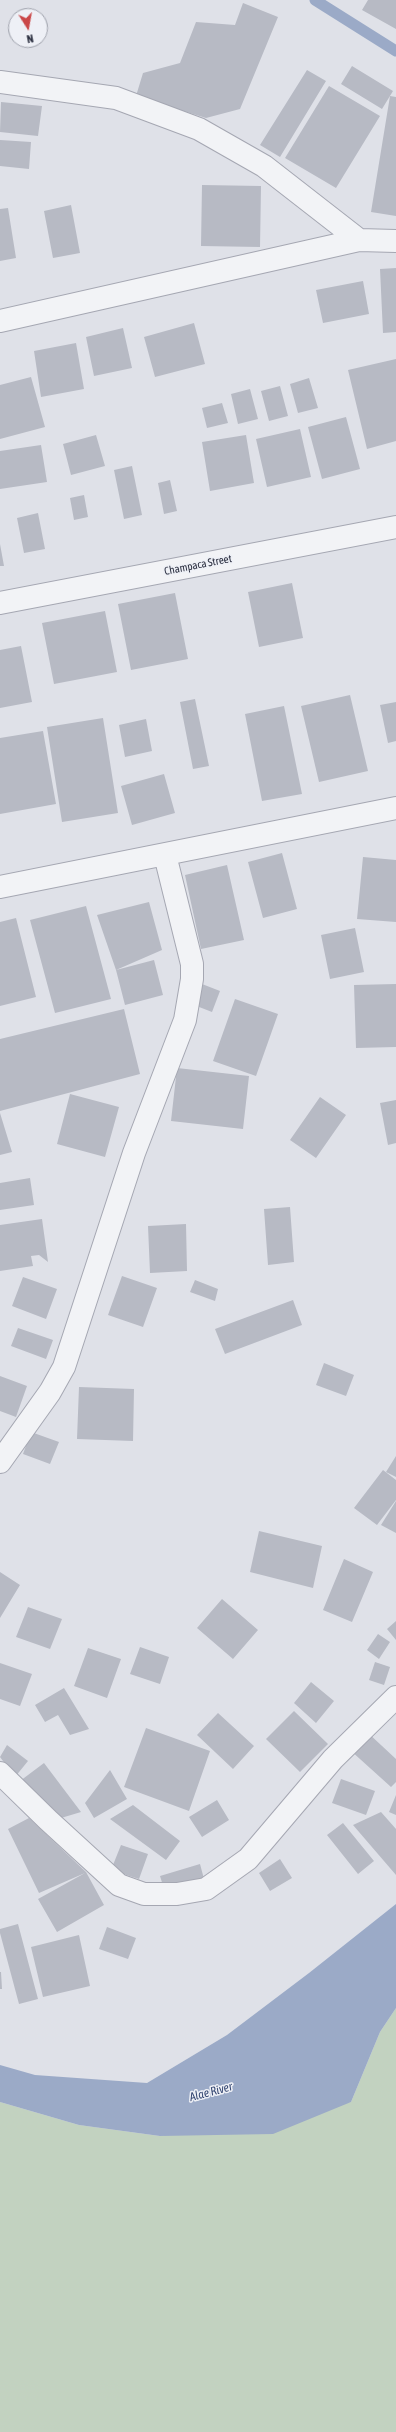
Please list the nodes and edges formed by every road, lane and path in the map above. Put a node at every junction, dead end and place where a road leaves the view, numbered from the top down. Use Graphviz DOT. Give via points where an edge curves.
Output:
graph roads {
  1 [pos="0,82"];
  2 [pos="359,240"];
  3 [pos="396,241"];
  4 [pos="0,321"];
  5 [pos="396,527"];
  6 [pos="0,603"];
  7 [pos="396,808"];
  8 [pos="165,855"];
  9 [pos="0,887"];
  10 [pos="0,1462"];
  11 [pos="396,1697"];
  12 [pos="0,1773"];
  1 -- 2 [label="street" via="116,98 199,129 264,166"];
  2 -- 3 [label="street"];
  2 -- 4 [label="street"];
  5 -- 6 [label="street, Champaca Street"];
  7 -- 8 [label="street"];
  8 -- 9 [label="street"];
  8 -- 10 [label="street" via="192,964 192,979 184,1020 134,1153 64,1367 50,1392"];
  11 -- 12 [label="street" via="333,1759 248,1860 206,1889 184,1893 144,1894 119,1884"];
}
